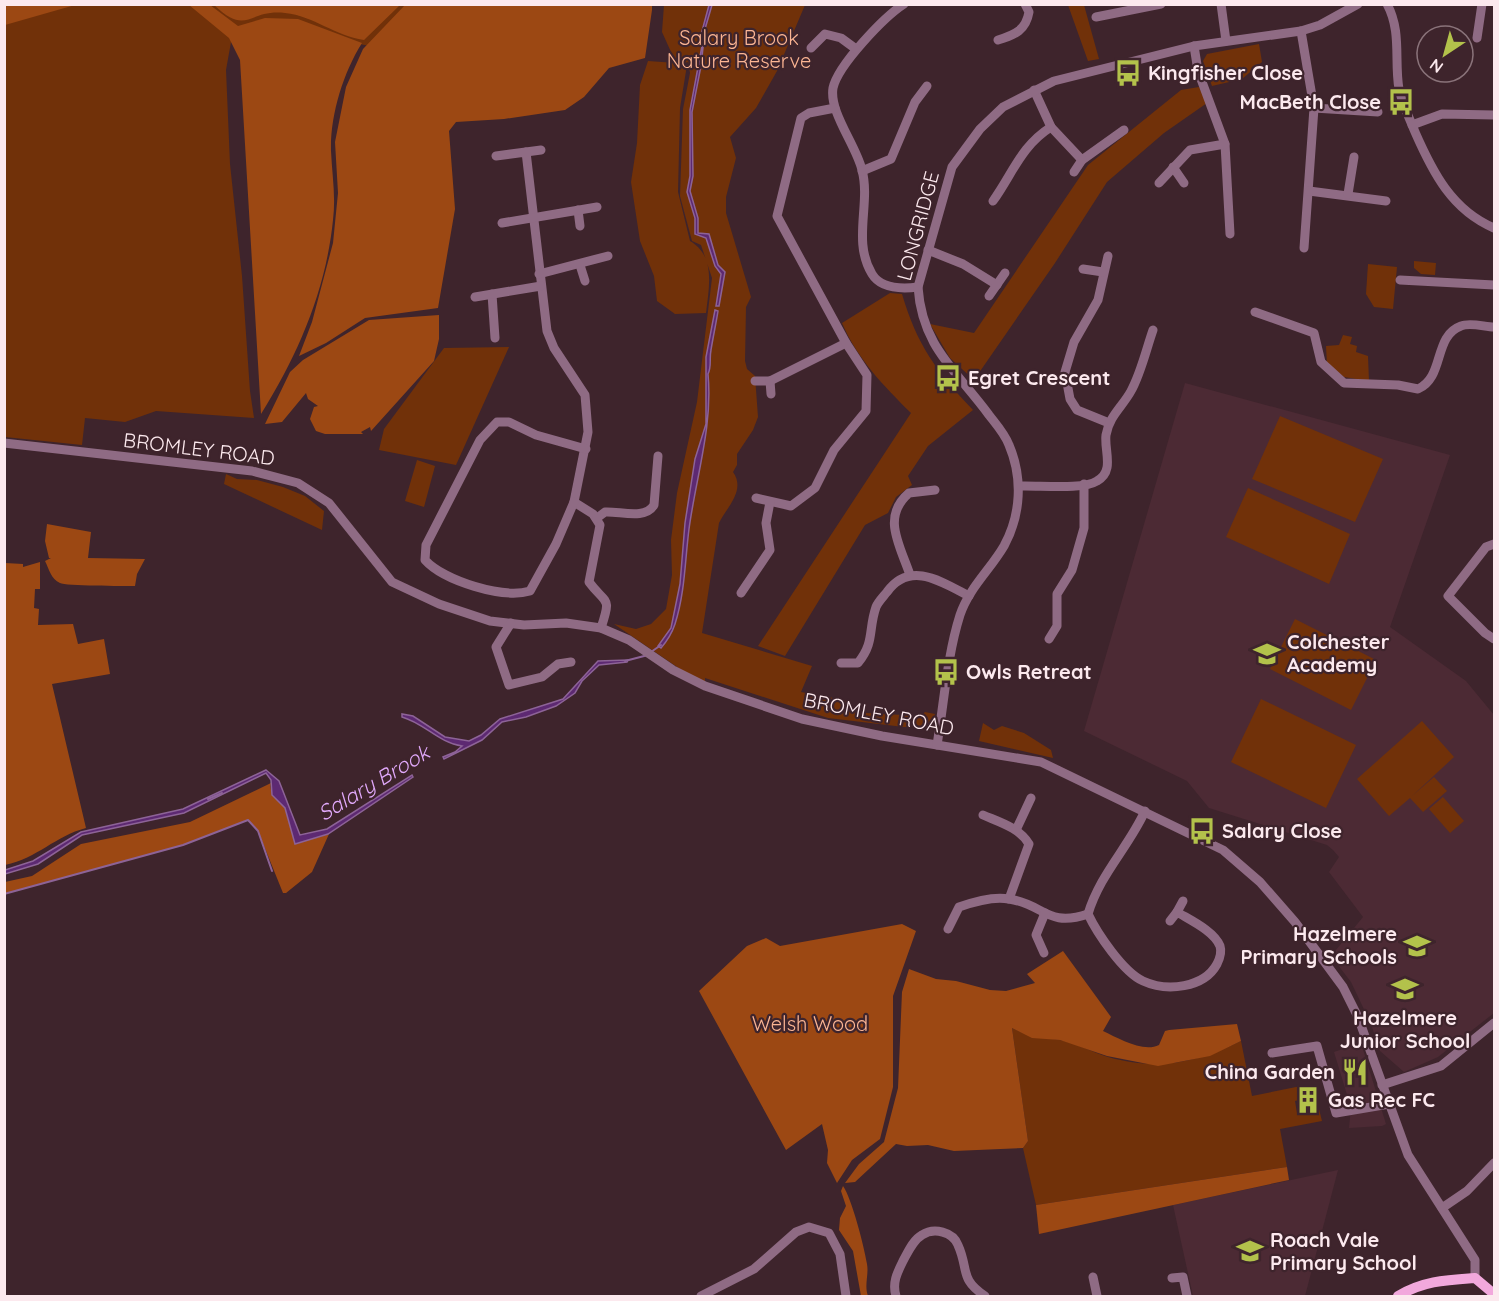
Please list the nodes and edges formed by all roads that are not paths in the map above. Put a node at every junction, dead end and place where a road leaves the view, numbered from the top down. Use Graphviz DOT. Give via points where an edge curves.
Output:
graph roads {
  1 [pos="904,4"];
  2 [pos="1025,4"];
  3 [pos="1161,4"];
  4 [pos="1221,4"];
  5 [pos="1358,4"];
  6 [pos="1387,4"];
  7 [pos="1482,4"];
  8 [pos="892,8"];
  9 [pos="1096,17"];
  10 [pos="1301,31"];
  11 [pos="1477,38"];
  12 [pos="998,40"];
  13 [pos="1226,41"];
  14 [pos="1194,46"];
  15 [pos="811,48"];
  16 [pos="856,49"];
  17 [pos="927,86"];
  18 [pos="1034,90"];
  19 [pos="835,108"];
  20 [pos="1314,108"];
  21 [pos="1378,112"];
  22 [pos="1494,115"];
  23 [pos="1412,124"];
  24 [pos="1051,128"];
  25 [pos="1124,130"];
  26 [pos="1225,144"];
  27 [pos="540,150"];
  28 [pos="526,152"];
  29 [pos="496,156"];
  30 [pos="1354,158"];
  31 [pos="1082,160"];
  32 [pos="1173,167"];
  33 [pos="862,171"];
  34 [pos="1074,172"];
  35 [pos="1159,183"];
  36 [pos="1184,183"];
  37 [pos="1309,191"];
  38 [pos="1348,194"];
  39 [pos="993,201"];
  40 [pos="1386,201"];
  41 [pos="597,207"];
  42 [pos="578,210"];
  43 [pos="533,218"];
  44 [pos="502,223"];
  45 [pos="580,226"];
  46 [pos="1494,228"];
  47 [pos="1230,234"];
  48 [pos="1304,248"];
  49 [pos="928,250"];
  50 [pos="608,256"];
  51 [pos="1108,256"];
  52 [pos="580,266"];
  53 [pos="1083,269"];
  54 [pos="1103,272"];
  55 [pos="1005,273"];
  56 [pos="540,274"];
  57 [pos="1400,280"];
  58 [pos="585,281"];
  59 [pos="541,285"];
  60 [pos="997,285"];
  61 [pos="1494,285"];
  62 [pos="918,287"];
  63 [pos="492,294"];
  64 [pos="989,296"];
  65 [pos="475,297"];
  66 [pos="1255,312"];
  67 [pos="1494,327"];
  68 [pos="1153,330"];
  69 [pos="495,338"];
  70 [pos="846,343"];
  71 [pos="755,381"];
  72 [pos="770,381"];
  73 [pos="771,394"];
  74 [pos="1109,423"];
  75 [pos="4,443"];
  76 [pos="586,448"];
  77 [pos="658,456"];
  78 [pos="1084,484"];
  79 [pos="1019,486"];
  80 [pos="935,490"];
  81 [pos="756,498"];
  82 [pos="574,502"];
  83 [pos="770,502"];
  84 [pos="597,518"];
  85 [pos="1494,544"];
  86 [pos="910,575"];
  87 [pos="741,593"];
  88 [pos="969,596"];
  89 [pos="511,623"];
  90 [pos="601,628"];
  91 [pos="1049,639"];
  92 [pos="1494,639"];
  93 [pos="571,662"];
  94 [pos="841,663"];
  95 [pos="858,663"];
  96 [pos="861,674"];
  97 [pos="937,745"];
  98 [pos="1031,798"];
  99 [pos="1145,811"];
  100 [pos="983,815"];
  101 [pos="1016,830"];
  102 [pos="1009,899"];
  103 [pos="1183,902"];
  104 [pos="1177,912"];
  105 [pos="1045,913"];
  106 [pos="1088,914"];
  107 [pos="1170,921"];
  108 [pos="948,929"];
  109 [pos="1044,953"];
  110 [pos="1494,1023"];
  111 [pos="1272,1053"];
  112 [pos="1382,1085"];
  113 [pos="1389,1104"];
  114 [pos="1494,1163"];
  115 [pos="1442,1208"];
  116 [pos="1093,1277"];
  117 [pos="1172,1278"];
  118 [pos="1474,1278"];
  119 [pos="1494,1294"];
  120 [pos="701,1296"];
  121 [pos="846,1296"];
  122 [pos="896,1296"];
  123 [pos="985,1296"];
  124 [pos="1097,1296"];
  125 [pos="1187,1296"];
  126 [pos="1398,1296"];
  1 -- 8 [label="street"];
  2 -- 12 [label="street" via="1028,21 1020,32"];
  3 -- 9 [label="street"];
  4 -- 13 [label="street"];
  5 -- 10 [label="street, LONGRIDGE"];
  6 -- 23 [label="street" via="1398,37 1400,91"];
  7 -- 11 [label="street"];
  8 -- 16 [label="street"];
  10 -- 13 [label="street, LONGRIDGE"];
  10 -- 20 [label="street"];
  13 -- 14 [label="street, LONGRIDGE"];
  14 -- 18 [label="street, LONGRIDGE" via="1054,81"];
  14 -- 26 [label="street" via="1198,71"];
  15 -- 16 [label="street" via="825,34 841,38"];
  16 -- 19 [label="street" via="833,87"];
  17 -- 33 [label="street" via="915,102 891,159"];
  18 -- 24 [label="street"];
  18 -- 49 [label="street, LONGRIDGE" via="1003,107 980,129 952,167"];
  19 -- 33 [label="street" via="855,146"];
  19 -- 70 [label="street" via="801,118 777,216"];
  20 -- 21 [label="street"];
  20 -- 37 [label="street"];
  22 -- 23 [label="street" via="1442,114"];
  23 -- 46 [label="street" via="1444,189 1461,208"];
  24 -- 31 [label="street"];
  24 -- 39 [label="street" via="1033,138"];
  25 -- 31 [label="street"];
  26 -- 32 [label="street" via="1190,150"];
  26 -- 47 [label="street"];
  27 -- 28 [label="street"];
  28 -- 29 [label="street"];
  28 -- 43 [label="street"];
  30 -- 38 [label="street"];
  31 -- 34 [label="street"];
  32 -- 35 [label="street"];
  32 -- 36 [label="street"];
  33 -- 62 [label="street" via="863,249 872,274 881,283 901,289"];
  37 -- 38 [label="street"];
  37 -- 48 [label="street"];
  38 -- 40 [label="street"];
  41 -- 42 [label="street"];
  42 -- 43 [label="street"];
  42 -- 45 [label="street"];
  43 -- 44 [label="street"];
  43 -- 56 [label="street"];
  49 -- 60 [label="street" via="963,264"];
  49 -- 62 [label="street, LONGRIDGE"];
  50 -- 52 [label="street"];
  51 -- 54 [label="street"];
  52 -- 56 [label="street"];
  52 -- 58 [label="street"];
  53 -- 54 [label="street"];
  54 -- 74 [label="street" via="1098,300 1074,342 1065,372 1070,399 1077,410"];
  55 -- 60 [label="street"];
  56 -- 59 [label="street"];
  57 -- 61 [label="street"];
  59 -- 63 [label="street"];
  59 -- 76 [label="street" via="547,331 585,395"];
  60 -- 64 [label="street"];
  62 -- 79 [label="street, LONGRIDGE" via="919,306 932,343 1009,444"];
  63 -- 65 [label="street"];
  63 -- 69 [label="street"];
  66 -- 67 [label="street" via="1314,333 1322,362 1344,383 1418,389 1431,380 1452,331 1463,324"];
  68 -- 74 [label="street" via="1131,391"];
  70 -- 72 [label="street"];
  70 -- 83 [label="street" via="867,375 866,411 834,450 815,488 791,506"];
  71 -- 72 [label="street"];
  72 -- 73 [label="street"];
  74 -- 78 [label="street" via="1107,470 1098,481"];
  75 -- 89 [label="street, BROMLEY ROAD" via="252,471 298,483 329,503 384,574 399,587 470,615"];
  76 -- 82 [label="street"];
  76 -- 82 [label="street" via="536,435 509,422 497,422 480,440 426,545 425,560 452,579 514,594 530,591"];
  77 -- 84 [label="street" via="651,510 642,514 605,512"];
  78 -- 79 [label="street"];
  78 -- 91 [label="street" via="1084,528 1072,570 1057,594 1057,626"];
  79 -- 88 [label="street, LONGRIDGE" via="1015,517 1004,546"];
  80 -- 86 [label="street" via="909,492 896,506 892,518"];
  81 -- 83 [label="street"];
  82 -- 84 [label="street"];
  83 -- 87 [label="street" via="765,523 770,550"];
  84 -- 90 [label="street" via="600,533 589,582 606,599 607,613"];
  85 -- 92 [label="street" via="1486,547 1448,596"];
  86 -- 88 [label="street" via="937,579"];
  86 -- 95 [label="street" via="891,586 876,606 869,650"];
  88 -- 97 [label="street, LONGRIDGE" via="957,627"];
  89 -- 90 [label="street, BROMLEY ROAD" via="566,623"];
  89 -- 93 [label="street" via="496,647 509,685 543,677 558,664"];
  90 -- 97 [label="street, BROMLEY ROAD" via="629,640 684,676 740,699 848,730"];
  94 -- 95 [label="street"];
  95 -- 96 [label="street"];
  97 -- 99 [label="street, BROMLEY ROAD" via="1041,762"];
  98 -- 101 [label="street"];
  99 -- 106 [label="street" via="1127,847 1108,868"];
  99 -- 112 [label="street, BROMLEY ROAD" via="1233,857 1295,922 1343,987"];
  100 -- 101 [label="street"];
  101 -- 102 [label="street" via="1029,844"];
  102 -- 105 [label="street"];
  102 -- 108 [label="street" via="959,907"];
  103 -- 104 [label="street"];
  104 -- 106 [label="street" via="1214,937 1221,948 1220,957 1206,978 1173,986 1154,985 1133,975"];
  104 -- 107 [label="street"];
  105 -- 106 [label="street" via="1058,919"];
  105 -- 109 [label="street" via="1036,935"];
  110 -- 112 [label="street" via="1441,1066"];
  111 -- 113 [label="street" via="1317,1046 1336,1113"];
  112 -- 113 [label="street, BROMLEY ROAD"];
  113 -- 115 [label="street, BROMLEY ROAD" via="1408,1155"];
  114 -- 115 [label="street" via="1467,1191"];
  115 -- 118 [label="street, BROMLEY ROAD" via="1475,1260"];
  116 -- 124 [label="street"];
  117 -- 125 [label="street" via="1182,1273"];
  118 -- 119 [label="main road"];
  118 -- 126 [label="main road" via="1429,1282"];
  120 -- 121 [label="street" via="754,1269 796,1232 809,1227 829,1233 840,1254"];
  122 -- 123 [label="street" via="895,1276 914,1242 923,1234 935,1232 947,1233 958,1244 971,1287"];
}
